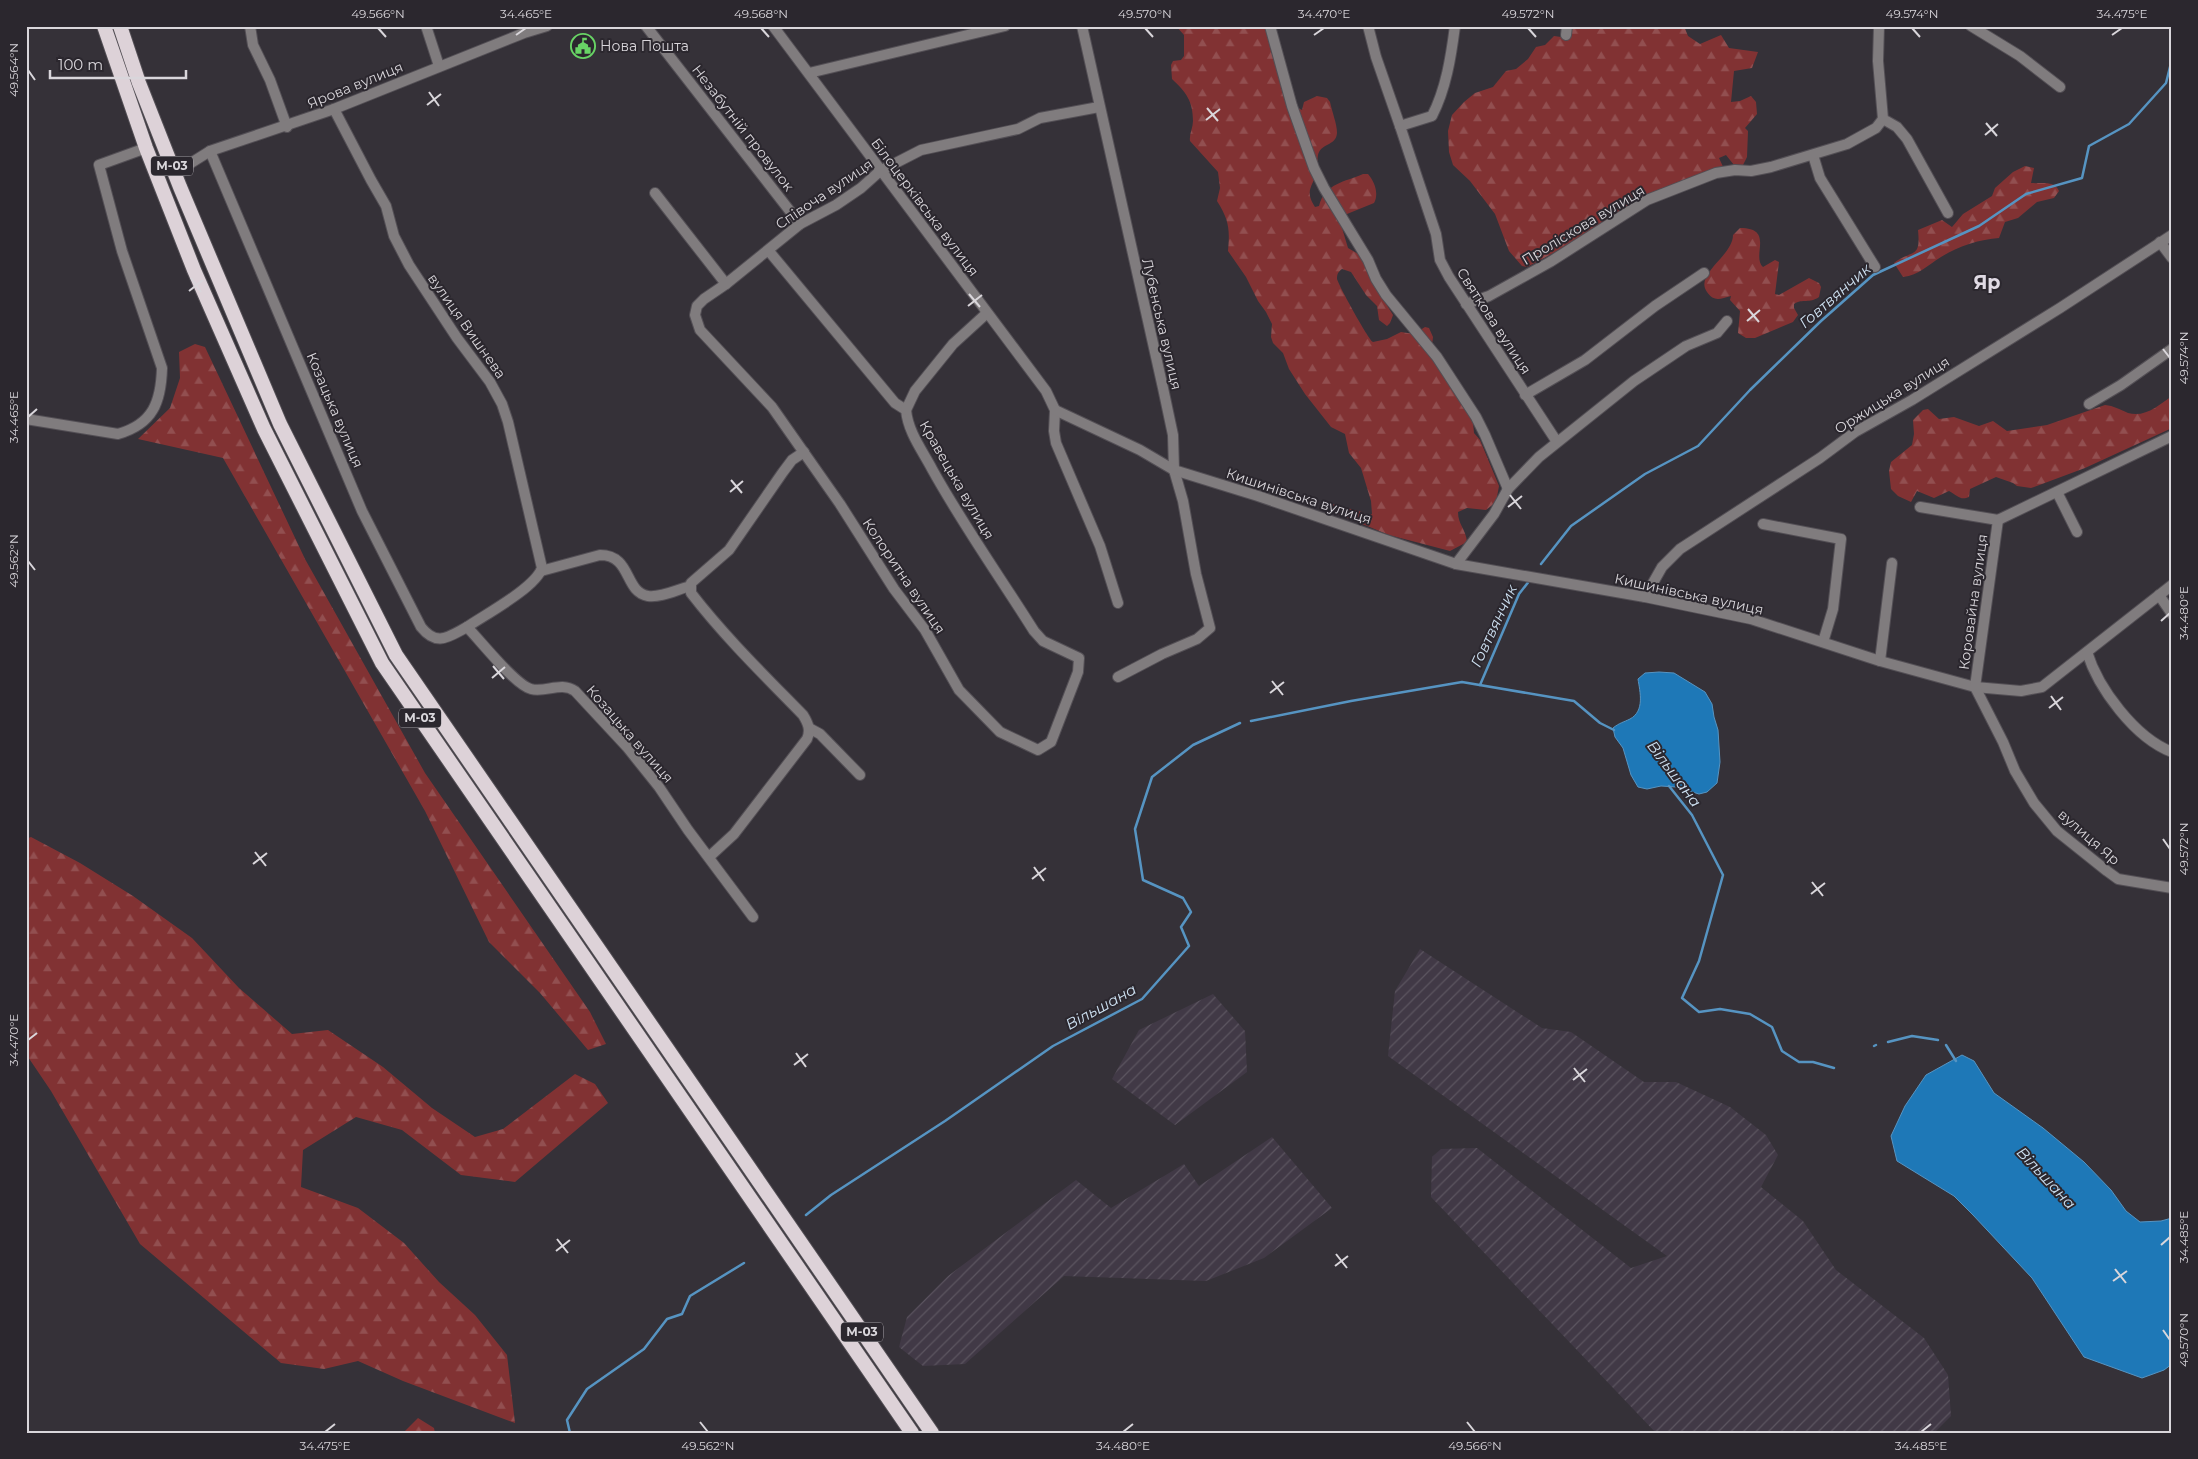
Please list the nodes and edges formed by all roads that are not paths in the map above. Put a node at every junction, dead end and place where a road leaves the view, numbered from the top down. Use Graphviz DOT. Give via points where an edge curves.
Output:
graph roads {
  1 [pos="104,26"];
  2 [pos="120,26"];
  3 [pos="250,26"];
  4 [pos="426,26"];
  5 [pos="547,26"];
  6 [pos="646,26"];
  7 [pos="773,26"];
  8 [pos="1006,26"];
  9 [pos="1082,26"];
  10 [pos="1270,26"];
  11 [pos="1368,26"];
  12 [pos="1455,26"];
  13 [pos="1879,26"];
  14 [pos="1971,26"];
  15 [pos="439,66"];
  16 [pos="809,73"];
  17 [pos="2060,86"];
  18 [pos="1099,107"];
  19 [pos="334,109"];
  20 [pos="1883,120"];
  21 [pos="1400,126"];
  22 [pos="287,127"];
  23 [pos="146,148"];
  24 [pos="210,151"];
  25 [pos="1814,155"];
  26 [pos="880,171"];
  27 [pos="175,173"];
  28 [pos="655,193"];
  29 [pos="1948,213"];
  30 [pos="800,224"];
  31 [pos="2172,235"];
  32 [pos="2160,242"];
  33 [pos="768,250"];
  34 [pos="2172,258"];
  35 [pos="1875,267"];
  36 [pos="1704,273"];
  37 [pos="726,284"];
  38 [pos="1466,304"];
  39 [pos="697,306"];
  40 [pos="987,313"];
  41 [pos="1727,321"];
  42 [pos="2172,349"];
  43 [pos="1525,395"];
  44 [pos="2089,404"];
  45 [pos="906,410"];
  46 [pos="1054,410"];
  47 [pos="26,419"];
  48 [pos="2172,436"];
  49 [pos="1557,442"];
  50 [pos="804,452"];
  51 [pos="1174,470"];
  52 [pos="1508,489"];
  53 [pos="2057,492"];
  54 [pos="1920,507"];
  55 [pos="1998,520"];
  56 [pos="1763,524"];
  57 [pos="2077,532"];
  58 [pos="1892,563"];
  59 [pos="1456,564"];
  60 [pos="541,571"];
  61 [pos="2172,585"];
  62 [pos="691,586"];
  63 [pos="2159,595"];
  64 [pos="1645,597"];
  65 [pos="1118,602"];
  66 [pos="2172,614"];
  67 [pos="467,627"];
  68 [pos="1823,642"];
  69 [pos="1066,652"];
  70 [pos="2087,652"];
  71 [pos="1880,661"];
  72 [pos="1118,677"];
  73 [pos="1975,687"];
  74 [pos="809,728"];
  75 [pos="2172,752"];
  76 [pos="860,775"];
  77 [pos="709,857"];
  78 [pos="2172,888"];
  79 [pos="754,917"];
  80 [pos="912,1433"];
  81 [pos="932,1433"];
  1 -- 23 [label="highway, М-03"];
  2 -- 27 [label="highway, М-03"];
  3 -- 22 [label="street" via="253,45"];
  4 -- 15 [label="street"];
  5 -- 15 [label="street, Ярова вулиця"];
  6 -- 30 [label="street, Незабутній провулок"];
  7 -- 16 [label="street, Білоцерківська вулиця"];
  8 -- 16 [label="street"];
  9 -- 18 [label="street, Лубенська вулиця"];
  10 -- 52 [label="street" via="1292,106 1324,188 1386,295 1437,357 1476,417"];
  11 -- 21 [label="street, Святкова вулиця"];
  12 -- 21 [label="street" via="1452,52 1439,102 1432,116"];
  13 -- 20 [label="street"];
  14 -- 17 [label="street" via="2020,56"];
  15 -- 19 [label="street, Ярова вулиця"];
  16 -- 26 [label="street, Білоцерківська вулиця"];
  18 -- 26 [label="street, Співоча вулиця" via="1040,118 1018,129 921,150"];
  18 -- 51 [label="street, Лубенська вулиця" via="1171,425"];
  19 -- 22 [label="street, Ярова вулиця"];
  19 -- 60 [label="street, вулиця Вишнева" via="386,206 394,236 409,265 502,404"];
  20 -- 25 [label="street, Проліскова вулиця" via="1876,128 1847,144"];
  20 -- 29 [label="street" via="1897,127 1907,138"];
  21 -- 38 [label="street, Святкова вулиця" via="1436,234 1440,260"];
  22 -- 24 [label="street, Ярова вулиця"];
  23 -- 47 [label="street" via="100,165 122,251 162,368 162,387 156,404 142,423 118,434"];
  23 -- 80 [label="highway, М-03" via="194,270 264,429 382,663"];
  24 -- 27 [label="street, Ярова вулиця"];
  24 -- 67 [label="street, Козацька вулиця" via="362,511 421,626 427,634 444,639"];
  25 -- 35 [label="street" via="1820,178"];
  25 -- 38 [label="street, Проліскова вулиця" via="1758,170 1716,173 1647,200 1550,262 1489,296"];
  26 -- 30 [label="street, Співоча вулиця" via="836,205"];
  26 -- 40 [label="street, Білоцерківська вулиця"];
  27 -- 81 [label="highway, М-03" via="280,424 396,655"];
  28 -- 37 [label="street"];
  30 -- 33 [label="street, Співоча вулиця"];
  31 -- 32 [label="street, Оржицька вулиця"];
  32 -- 34 [label="street"];
  32 -- 64 [label="street, Оржицька вулиця" via="2060,308 1855,432 1680,549 1662,568"];
  33 -- 37 [label="street, Співоча вулиця"];
  33 -- 45 [label="street, Кравецька вулиця" via="889,396"];
  36 -- 43 [label="street" via="1584,360"];
  37 -- 39 [label="street, Співоча вулиця"];
  38 -- 43 [label="street, Святкова вулиця"];
  39 -- 50 [label="street, Колоритна вулиця" via="695,315 700,330 772,407"];
  40 -- 45 [label="street" via="953,344 915,391"];
  40 -- 46 [label="street, Білоцерківська вулиця" via="1046,391"];
  41 -- 49 [label="street" via="1717,333 1686,346 1634,381"];
  42 -- 44 [label="street"];
  43 -- 49 [label="street, Святкова вулиця"];
  45 -- 69 [label="street, Кравецька вулиця" via="912,434 950,501 1034,631 1043,641"];
  46 -- 51 [label="street, Кишинівська вулиця" via="1140,450"];
  46 -- 65 [label="street, Білоцерківська вулиця" via="1056,443 1100,546"];
  48 -- 53 [label="street"];
  49 -- 52 [label="street" via="1522,472"];
  50 -- 62 [label="street" via="792,460 729,550"];
  50 -- 69 [label="street, Колоритна вулиця" via="894,589 925,630 959,690 1000,732 1038,750 1051,742 1078,672 1079,658"];
  51 -- 59 [label="street, Кишинівська вулиця"];
  51 -- 72 [label="street, Лубенська вулиця" via="1210,628 1197,639"];
  52 -- 59 [label="street" via="1494,514"];
  53 -- 55 [label="street"];
  53 -- 57 [label="street"];
  54 -- 55 [label="street"];
  55 -- 73 [label="street, Коровайна вулиця"];
  56 -- 68 [label="street" via="1841,539 1832,609"];
  58 -- 71 [label="street"];
  59 -- 64 [label="street, Кишинівська вулиця"];
  60 -- 62 [label="street" via="608,555 622,564 643,594 655,596"];
  60 -- 67 [label="street, Козацька вулиця" via="528,586"];
  61 -- 63 [label="street, Кишинівська вулиця"];
  62 -- 74 [label="street" via="691,593 712,621 803,715"];
  63 -- 66 [label="street"];
  63 -- 70 [label="street, Кишинівська вулиця"];
  64 -- 68 [label="street, Кишинівська вулиця" via="1751,619"];
  67 -- 77 [label="street, Козацька вулиця" via="526,687 543,690 565,686 575,691 627,747"];
  68 -- 71 [label="street, Кишинівська вулиця"];
  70 -- 73 [label="street, Кишинівська вулиця" via="2042,687 2021,691"];
  70 -- 75 [label="street" via="2091,666 2120,710 2149,740"];
  71 -- 73 [label="street, Кишинівська вулиця"];
  73 -- 78 [label="street, вулиця Яр" via="2015,771 2034,803 2057,831 2118,879"];
  74 -- 76 [label="street" via="820,734"];
  74 -- 77 [label="street" via="807,739 734,834"];
  77 -- 79 [label="street, Козацька вулиця"];
}
